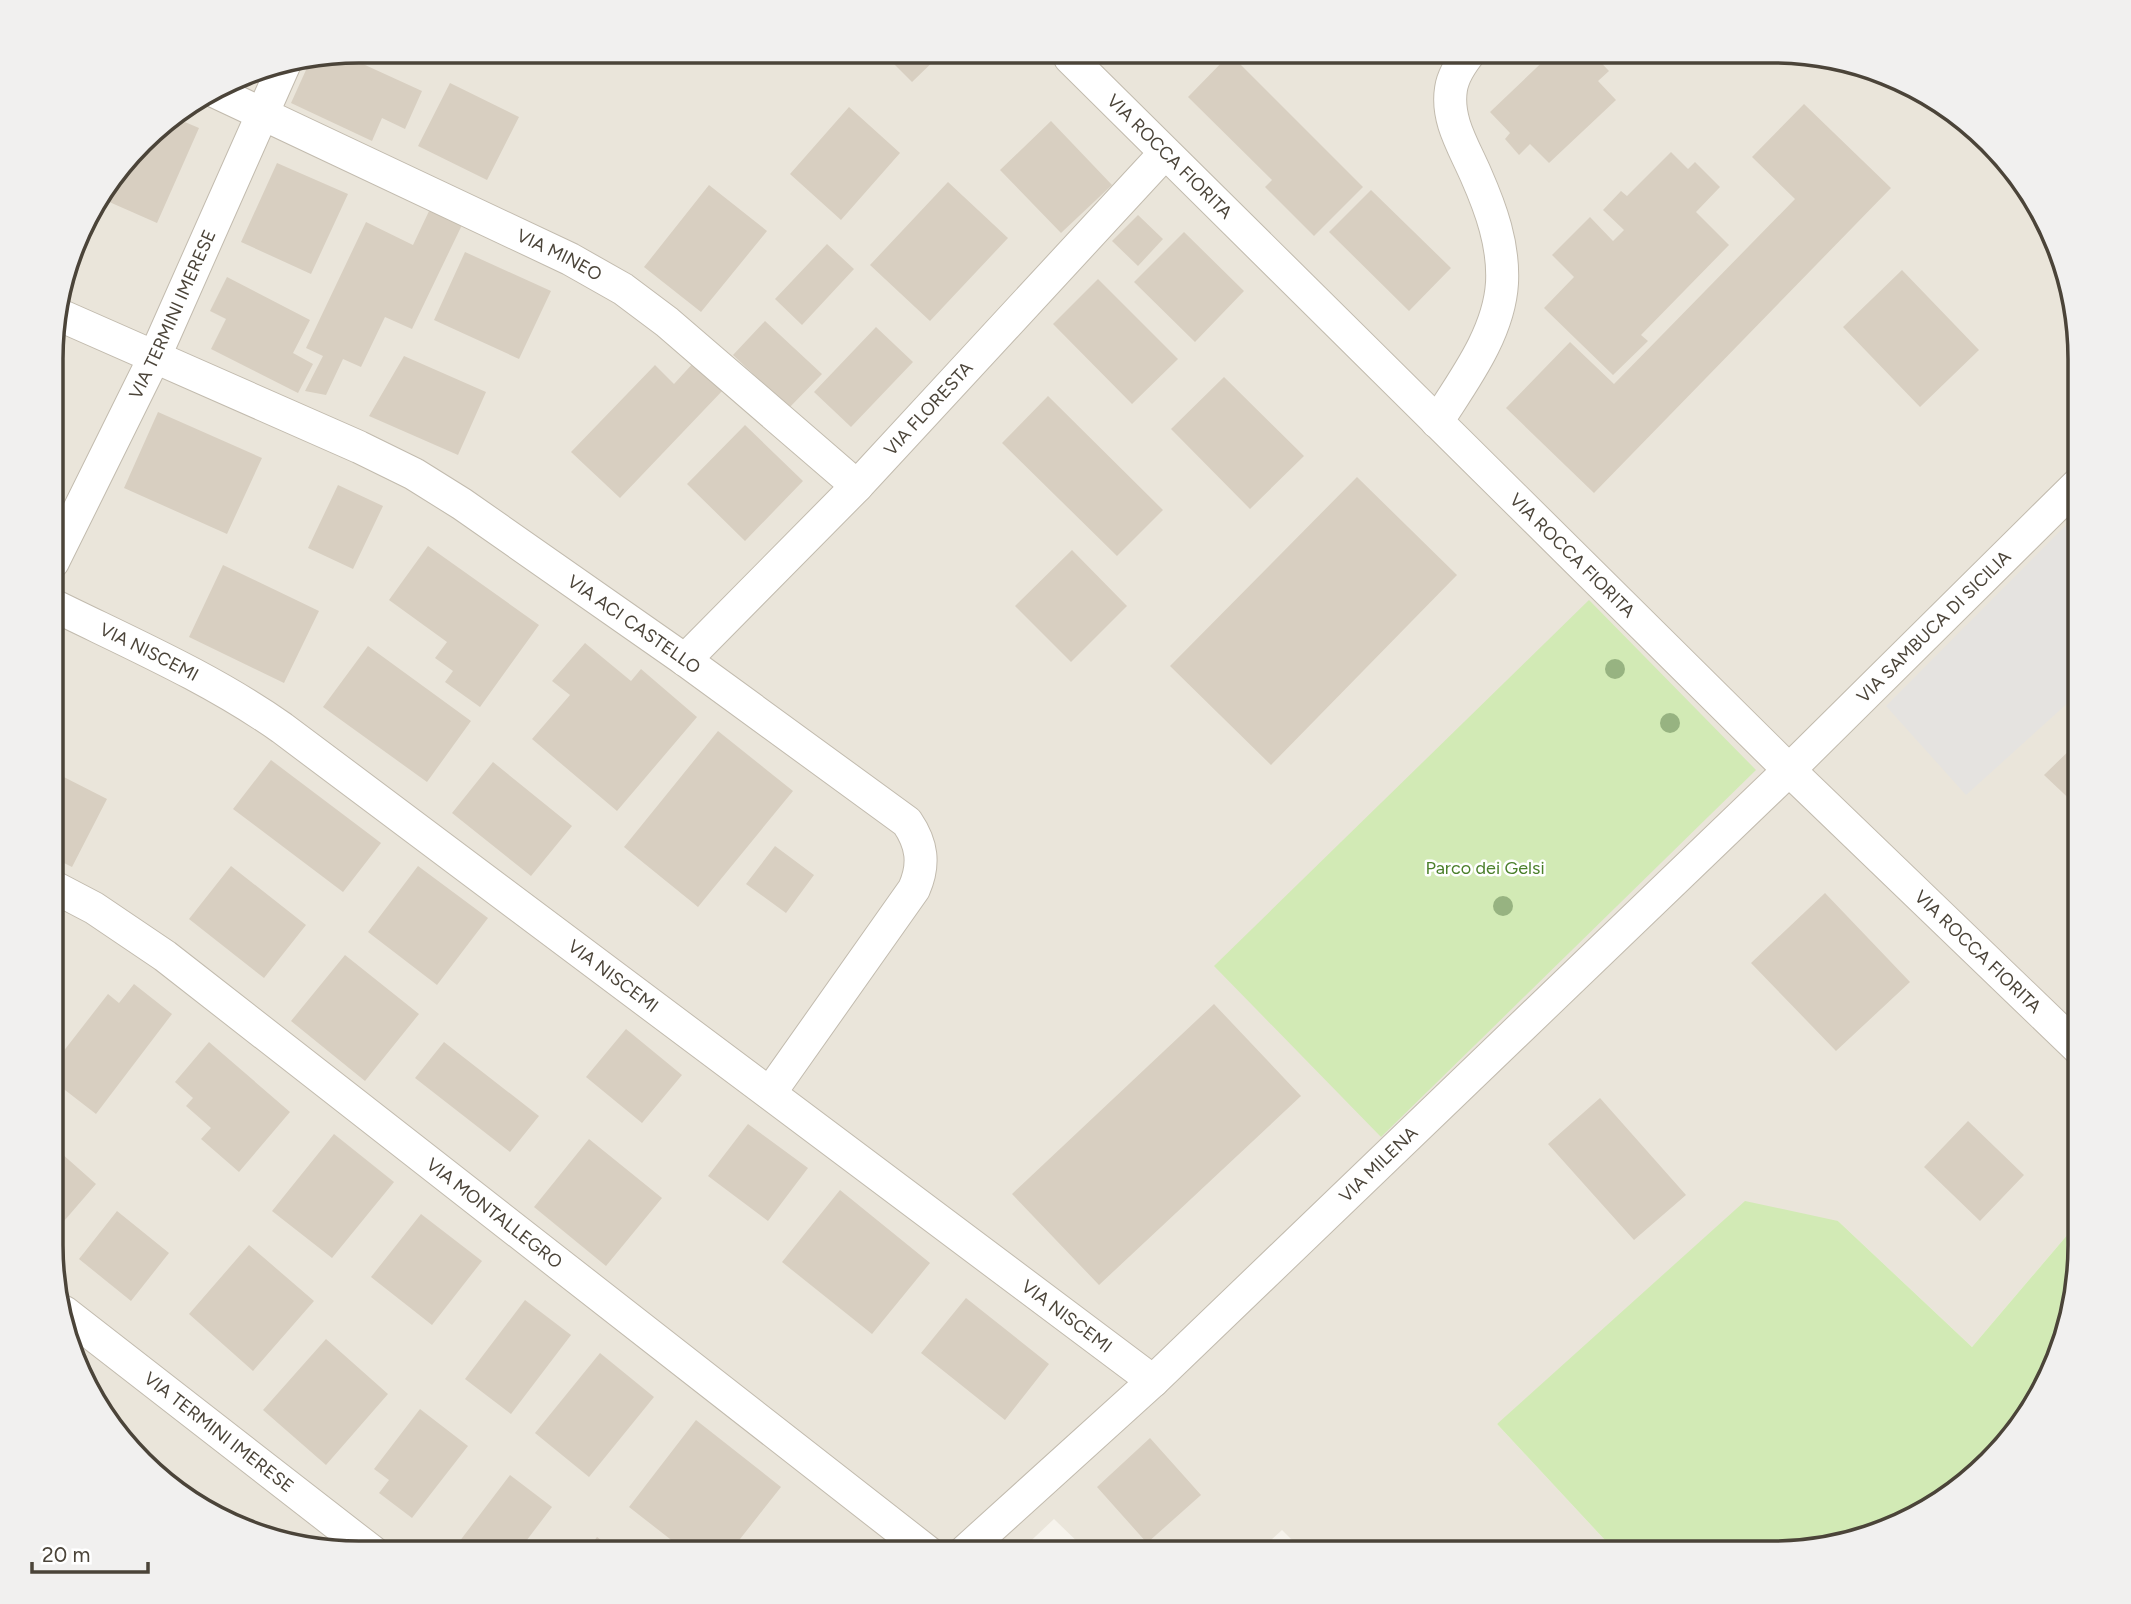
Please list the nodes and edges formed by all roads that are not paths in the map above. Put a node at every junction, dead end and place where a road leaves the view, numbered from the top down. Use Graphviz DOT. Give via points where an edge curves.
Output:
graph roads {
  1 [pos="1075,63"];
  2 [pos="1463,63"];
  3 [pos="280,74"];
  4 [pos="224,96"];
  5 [pos="263,114"];
  6 [pos="1165,153"];
  7 [pos="66,318"];
  8 [pos="155,356"];
  9 [pos="1437,422"];
  10 [pos="857,486"];
  11 [pos="2068,494"];
  12 [pos="63,542"];
  13 [pos="63,610"];
  14 [pos="685,660"];
  15 [pos="1789,770"];
  16 [pos="63,892"];
  17 [pos="2068,1038"];
  18 [pos="770,1093"];
  19 [pos="72,1318"];
  20 [pos="1153,1381"];
  21 [pos="359,1541"];
  22 [pos="914,1541"];
  23 [pos="976,1541"];
  1 -- 6 [label="street, VIA ROCCA FIORITA"];
  2 -- 9 [label="street" via="1451,88 1452,113 1491,213 1501,250 1502,286 1489,332"];
  3 -- 5 [label="street, VIA TERMINI IMERESE"];
  4 -- 5 [label="street, VIA MINEO"];
  5 -- 8 [label="street, VIA TERMINI IMERESE"];
  5 -- 10 [label="street, VIA MINEO" via="570,259 623,289"];
  6 -- 9 [label="street, VIA ROCCA FIORITA"];
  6 -- 10 [label="street, VIA FLORESTA"];
  7 -- 8 [label="street, VIA ACI CASTELLO"];
  8 -- 12 [label="street, VIA TERMINI IMERESE"];
  8 -- 14 [label="street, VIA ACI CASTELLO" via="414,474"];
  9 -- 15 [label="street, VIA ROCCA FIORITA"];
  10 -- 14 [label="street, VIA FLORESTA"];
  11 -- 15 [label="street, VIA SAMBUCA DI SICILIA"];
  13 -- 18 [label="street, VIA NISCEMI" via="197,676 263,715"];
  14 -- 18 [label="street, VIA ACI CASTELLO" via="899,815 916,835 920,848 922,863 914,889"];
  15 -- 17 [label="street, VIA ROCCA FIORITA"];
  15 -- 20 [label="street, VIA MILENA"];
  16 -- 22 [label="street, VIA MONTALLEGRO" via="165,956"];
  18 -- 20 [label="street, VIA NISCEMI"];
  19 -- 21 [label="street, VIA TERMINI IMERESE"];
  20 -- 23 [label="street, VIA MILENA"];
}
